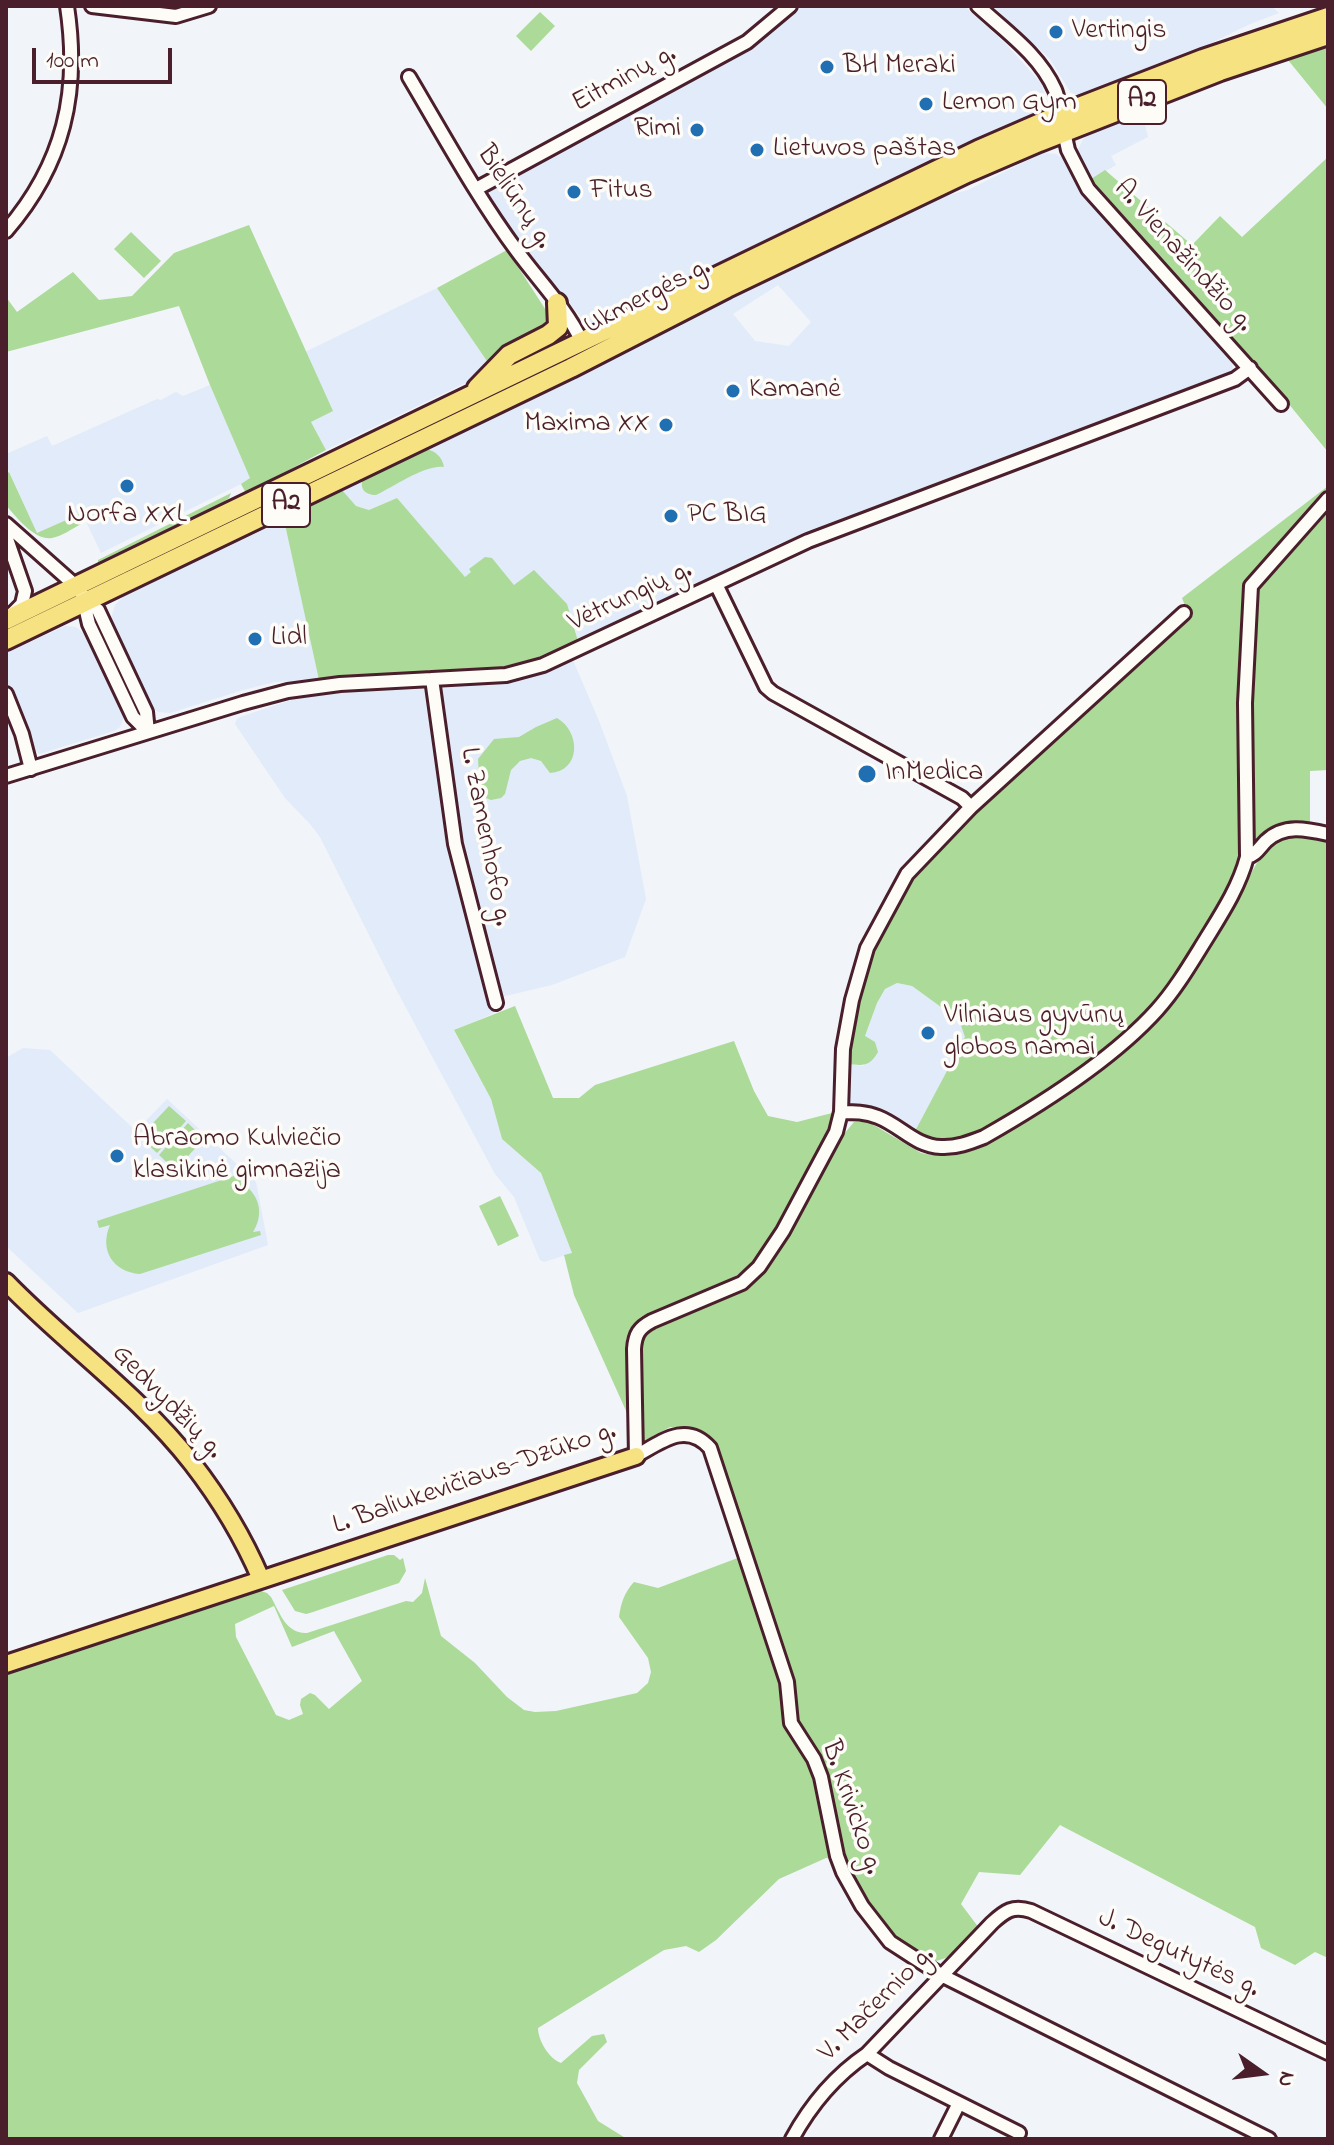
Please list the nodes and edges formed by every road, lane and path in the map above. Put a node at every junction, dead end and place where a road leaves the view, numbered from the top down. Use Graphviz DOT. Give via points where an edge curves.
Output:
graph roads {
  1 [pos="92,6"];
  2 [pos="209,6"];
  3 [pos="790,6"];
  4 [pos="978,6"];
  5 [pos="70,7"];
  6 [pos="1328,17"];
  7 [pos="1328,35"];
  8 [pos="409,77"];
  9 [pos="1062,123"];
  10 [pos="476,189"];
  11 [pos="6,231"];
  12 [pos="557,303"];
  13 [pos="592,351"];
  14 [pos="1250,368"];
  15 [pos="463,400"];
  16 [pos="1281,404"];
  17 [pos="1328,499"];
  18 [pos="6,524"];
  19 [pos="6,536"];
  20 [pos="716,584"];
  21 [pos="82,594"];
  22 [pos="1184,613"];
  23 [pos="6,619"];
  24 [pos="6,640"];
  25 [pos="432,679"];
  26 [pos="6,694"];
  27 [pos="148,732"];
  28 [pos="31,769"];
  29 [pos="6,776"];
  30 [pos="971,807"];
  31 [pos="1323,833"];
  32 [pos="1247,857"];
  33 [pos="496,1003"];
  34 [pos="841,1112"];
  35 [pos="6,1282"];
  36 [pos="636,1456"];
  37 [pos="261,1579"];
  38 [pos="6,1664"];
  39 [pos="1006,1911"];
  40 [pos="941,1975"];
  41 [pos="1328,2053"];
  42 [pos="867,2054"];
  43 [pos="959,2103"];
  44 [pos="1019,2133"];
  45 [pos="792,2139"];
  46 [pos="941,2139"];
  47 [pos="1269,2139"];
  1 -- 2 [label="street" via="176,16"];
  3 -- 10 [label="street, Eitminų g." via="747,42"];
  4 -- 9 [label="street, A. Vienažindžio g." via="1039,65 1056,93"];
  5 -- 11 [label="street" via="72,80 61,135 42,179"];
  6 -- 9 [label="highway, Ukmergės g. / A2" via="1203,59"];
  7 -- 9 [label="highway, Ukmergės g. / A2"];
  8 -- 10 [label="street, Bieliūnų g."];
  9 -- 13 [label="highway, Ukmergės g. / A2" via="964,157"];
  9 -- 14 [label="street, A. Vienažindžio g." via="1068,150 1088,189"];
  10 -- 12 [label="street, Bieliūnų g."];
  12 -- 13 [label="street, Bieliūnų g."];
  12 -- 15 [label="highway" via="558,327 509,355"];
  13 -- 15 [label="highway, Ukmergės g. / A2"];
  13 -- 21 [label="highway, Ukmergės g. / A2"];
  14 -- 16 [label="street, A. Vienažindžio g."];
  14 -- 20 [label="street, Vėtrungių g." via="1235,379 808,541"];
  15 -- 21 [label="highway, Ukmergės g. / A2"];
  17 -- 32 [label="street" via="1251,586 1245,703"];
  18 -- 21 [label="street"];
  19 -- 23 [label="street" via="25,591 18,609"];
  20 -- 25 [label="street, Vėtrungių g." via="543,665 506,675"];
  20 -- 30 [label="street" via="766,687"];
  21 -- 23 [label="highway, Ukmergės g. / A2"];
  21 -- 24 [label="highway, Ukmergės g. / A2"];
  21 -- 27 [label="street" via="98,610 124,662 146,712"];
  22 -- 30 [label="street"];
  25 -- 27 [label="street, Vėtrungių g." via="288,691"];
  25 -- 33 [label="street, L. Zamenhofo g." via="455,844"];
  26 -- 28 [label="street"];
  27 -- 28 [label="street, Vėtrungių g."];
  28 -- 29 [label="street, Vėtrungių g."];
  30 -- 34 [label="street" via="907,874 867,948 843,1049"];
  31 -- 32 [label="street" via="1281,831"];
  32 -- 34 [label="street" via="1219,917 1157,1010 1081,1076 1000,1128 966,1143 939,1147 925,1145 880,1118"];
  34 -- 36 [label="street, L. Baliukevičiaus-Dzūko g." via="832,1143 759,1267 742,1283 639,1329 634,1349"];
  35 -- 37 [label="main road, Gedvydžių g." via="191,1461 236,1527"];
  36 -- 37 [label="main road, L. Baliukevičiaus-Dzūko g."];
  36 -- 40 [label="street, B. Krivicko g." via="677,1435 699,1439 713,1454 787,1682 791,1723 821,1777 843,1872 890,1942"];
  37 -- 38 [label="main road, L. Baliukevičiaus-Dzūko g."];
  39 -- 40 [label="street, V. Mačernio g."];
  39 -- 41 [label="street, J. Degutytės g." via="1031,1911"];
  40 -- 42 [label="street, V. Mačernio g."];
  40 -- 47 [label="street, B. Krivicko g."];
  42 -- 43 [label="street"];
  42 -- 45 [label="street, V. Mačernio g." via="820,2096"];
  43 -- 44 [label="street"];
  43 -- 46 [label="street"];
}
